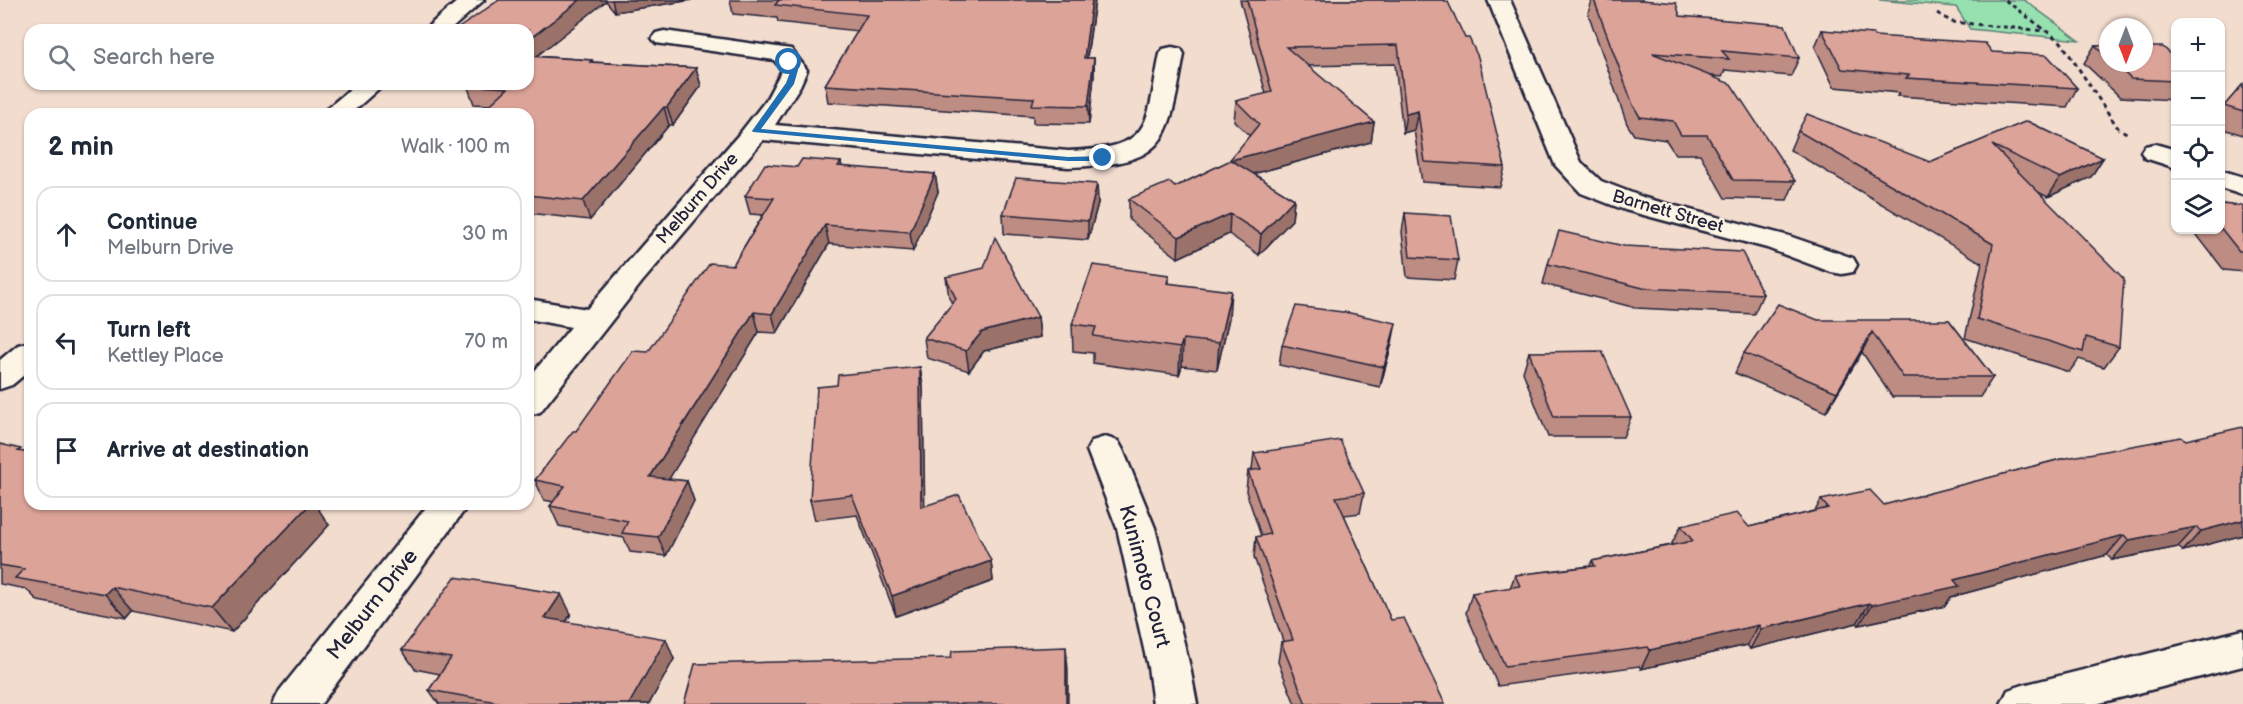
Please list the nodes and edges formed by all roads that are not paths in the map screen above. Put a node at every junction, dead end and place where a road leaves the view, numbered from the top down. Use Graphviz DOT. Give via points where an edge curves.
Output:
graph roads {
  1 [pos="473,0"];
  2 [pos="1499,0"];
  3 [pos="443,24"];
  4 [pos="664,38"];
  5 [pos="1172,54"];
  6 [pos="364,90"];
  7 [pos="341,108"];
  8 [pos="756,131"];
  9 [pos="2225,180"];
  10 [pos="2243,187"];
  11 [pos="1842,265"];
  12 [pos="534,310"];
  13 [pos="592,321"];
  14 [pos="24,358"];
  15 [pos="0,377"];
  16 [pos="534,395"];
  17 [pos="1105,450"];
  18 [pos="445,510"];
  19 [pos="2243,648"];
  20 [pos="295,704"];
  21 [pos="1175,704"];
  22 [pos="2023,704"];
  1 -- 3 [label="street"];
  2 -- 11 [label="street, Barnett Street" via="1569,165 1591,187 1635,204 1778,242"];
  4 -- 8 [label="street, Melburn Drive" via="782,54 795,70 790,84"];
  5 -- 8 [label="street" via="1158,122 1148,139 1103,158 1068,159"];
  6 -- 7 [label="street"];
  8 -- 13 [label="street, Melburn Drive"];
  9 -- 10 [label="street"];
  12 -- 13 [label="street"];
  13 -- 16 [label="street, Melburn Drive"];
  14 -- 15 [label="street"];
  17 -- 21 [label="street, Kunimoto Court" via="1136,528"];
  18 -- 20 [label="street, Melburn Drive"];
  19 -- 22 [label="street"];
}
